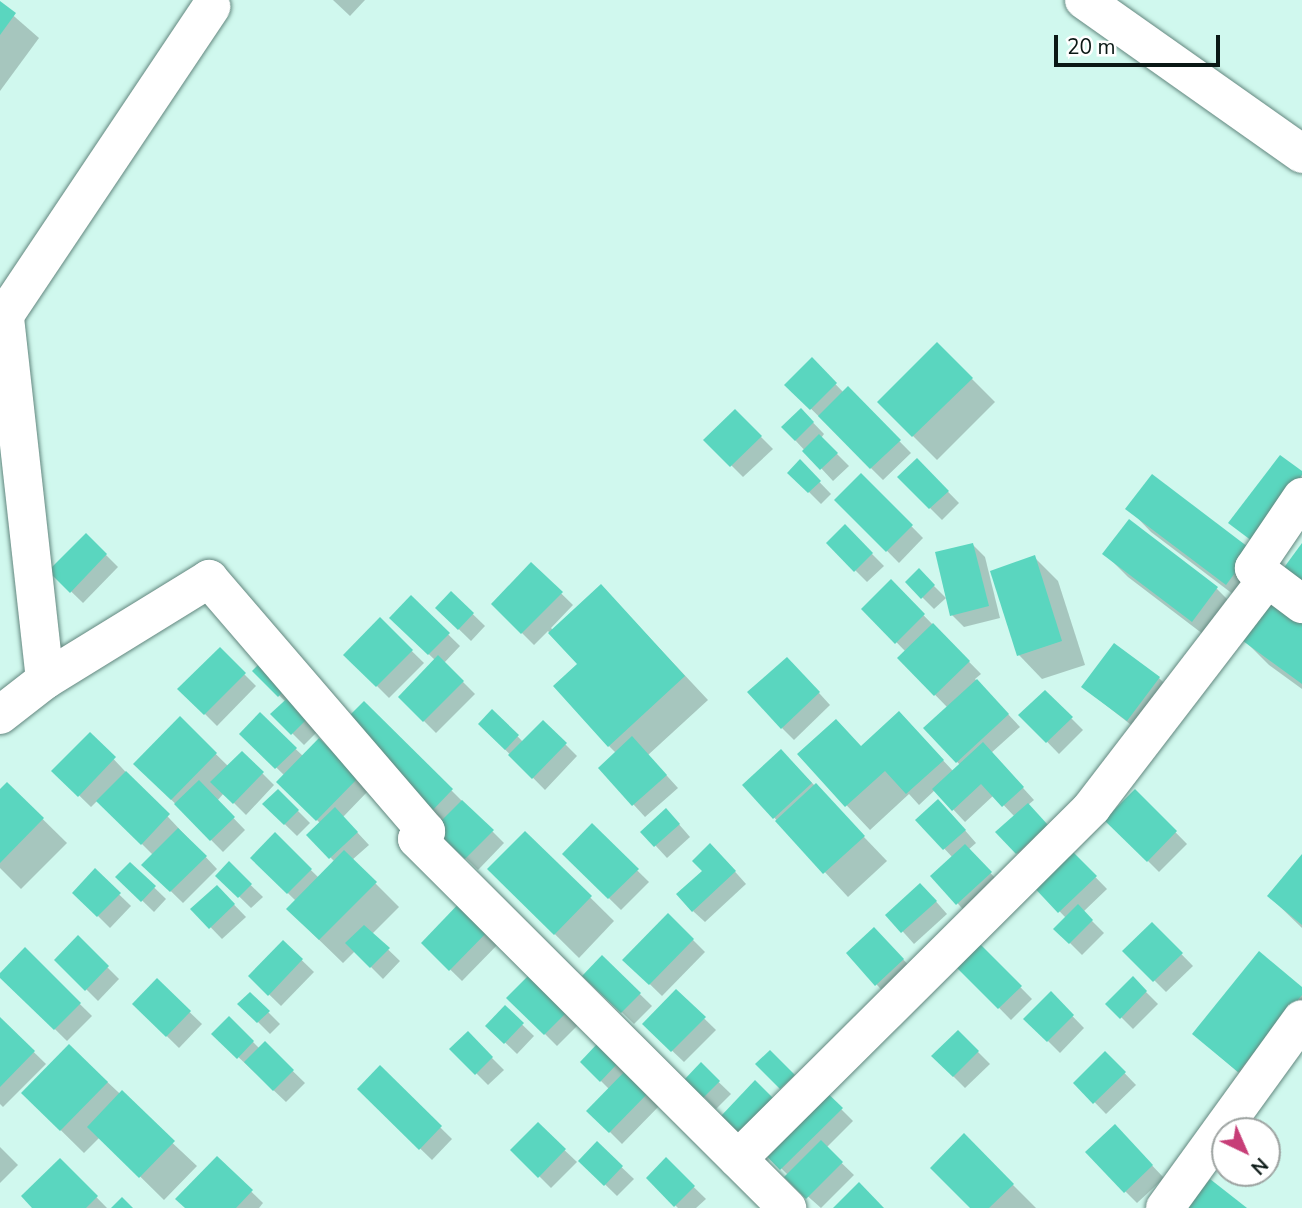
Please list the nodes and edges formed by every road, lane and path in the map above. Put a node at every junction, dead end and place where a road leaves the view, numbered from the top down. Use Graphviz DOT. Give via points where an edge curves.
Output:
graph roads {
  1 [pos="1084,0"];
  2 [pos="209,2"];
  3 [pos="1302,154"];
  4 [pos="1302,497"];
  5 [pos="1267,579"];
  6 [pos="1302,604"];
  7 [pos="45,680"];
  8 [pos="0,715"];
  9 [pos="1302,1019"];
  10 [pos="738,1159"];
  11 [pos="787,1208"];
  12 [pos="1165,1208"];
  1 -- 3 [label="street"];
  2 -- 7 [label="street" via="5,315"];
  4 -- 5 [label="street" via="1254,568"];
  5 -- 6 [label="street"];
  5 -- 10 [label="street" via="1092,807"];
  7 -- 8 [label="street"];
  7 -- 10 [label="street" via="209,579 426,831 417,839"];
  9 -- 12 [label="street"];
  10 -- 11 [label="street"];
}
